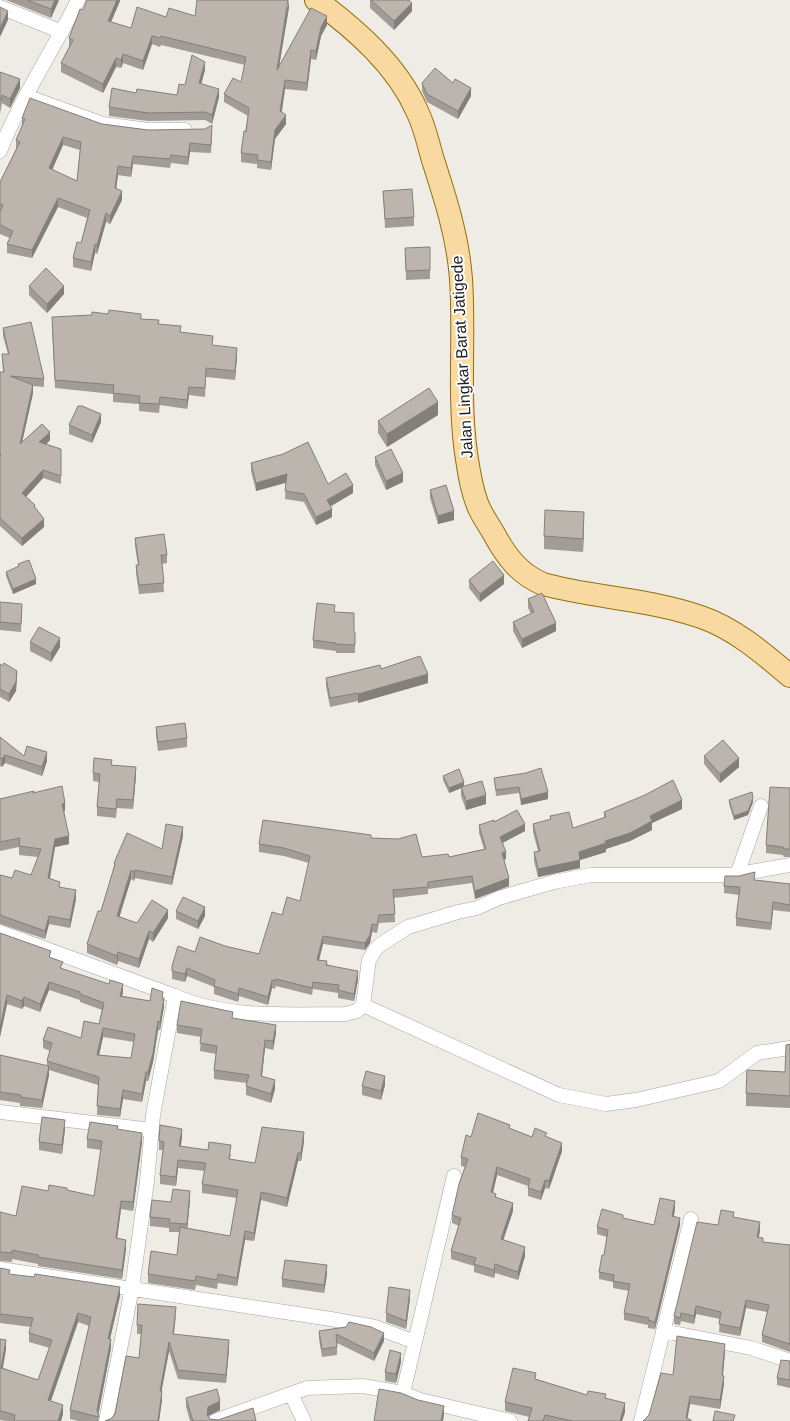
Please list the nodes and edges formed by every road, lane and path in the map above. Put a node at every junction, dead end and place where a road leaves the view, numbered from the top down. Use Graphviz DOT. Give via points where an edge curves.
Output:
graph roads {
  1 [pos="77,0"];
  2 [pos="316,0"];
  3 [pos="0,7"];
  4 [pos="62,32"];
  5 [pos="26,96"];
  6 [pos="196,130"];
  7 [pos="0,152"];
  8 [pos="790,676"];
  9 [pos="761,806"];
  10 [pos="790,866"];
  11 [pos="737,876"];
  12 [pos="0,932"];
  13 [pos="174,996"];
  14 [pos="363,1005"];
  15 [pos="790,1048"];
  16 [pos="0,1112"];
  17 [pos="152,1130"];
  18 [pos="454,1176"];
  19 [pos="691,1219"];
  20 [pos="0,1269"];
  21 [pos="132,1288"];
  22 [pos="663,1331"];
  23 [pos="415,1342"];
  24 [pos="790,1361"];
  25 [pos="403,1393"];
  26 [pos="292,1394"];
  27 [pos="106,1421"];
  28 [pos="215,1421"];
  29 [pos="304,1421"];
  30 [pos="510,1421"];
  31 [pos="642,1421"];
  1 -- 4 [label="street"];
  2 -- 8 [label="main road, Jalan Lingkar Barat Jatigede" via="387,64 418,111 454,233 461,278 463,426 470,478 478,508 501,547 519,570 543,584 702,617 767,656"];
  3 -- 4 [label="street"];
  4 -- 5 [label="street"];
  5 -- 6 [label="street" via="103,124 148,130"];
  5 -- 7 [label="street" via="10,124"];
  9 -- 11 [label="street"];
  10 -- 11 [label="street"];
  11 -- 14 [label="street" via="591,875 554,882 408,927 375,950 369,960"];
  12 -- 13 [label="street"];
  13 -- 14 [label="street" via="235,1012 345,1014 357,1011"];
  13 -- 17 [label="street"];
  14 -- 15 [label="street" via="559,1095 606,1104 719,1081 757,1053"];
  16 -- 17 [label="street"];
  17 -- 21 [label="street"];
  18 -- 23 [label="street"];
  19 -- 22 [label="street"];
  20 -- 21 [label="street"];
  21 -- 23 [label="street" via="340,1320 375,1327"];
  21 -- 27 [label="street"];
  22 -- 24 [label="street" via="751,1348"];
  22 -- 31 [label="street"];
  23 -- 25 [label="street"];
  25 -- 26 [label="street" via="363,1386 307,1388"];
  25 -- 30 [label="street"];
  26 -- 28 [label="street"];
  26 -- 29 [label="street"];
}
